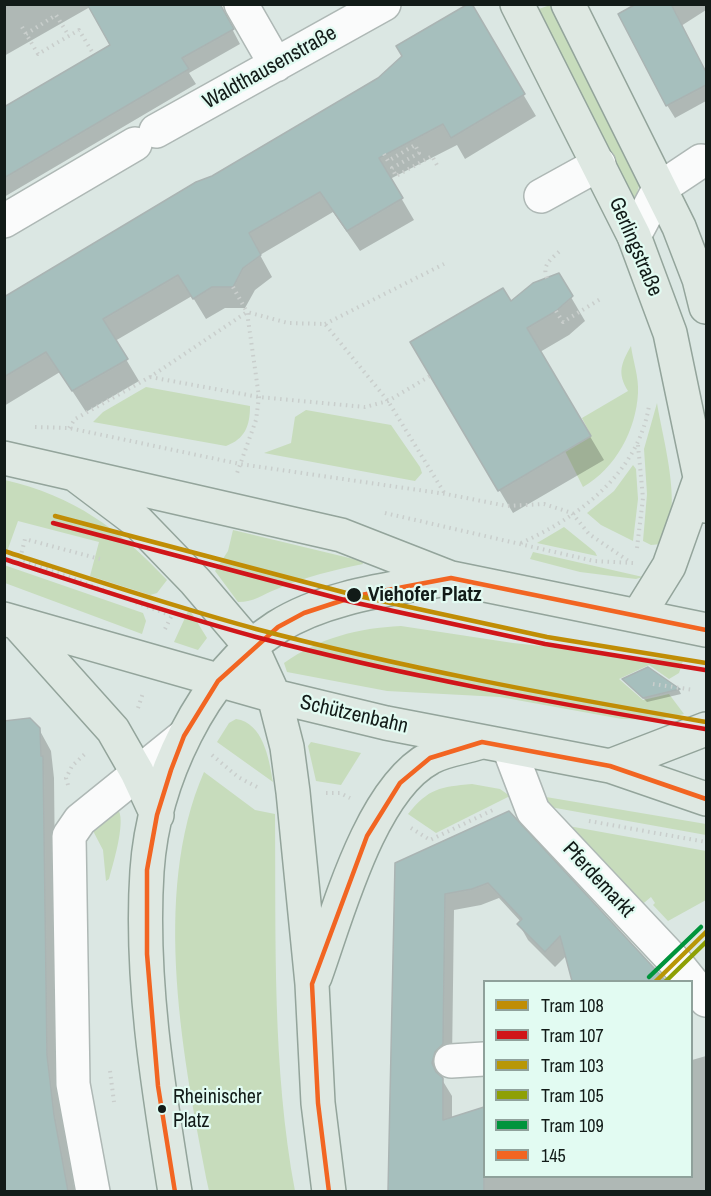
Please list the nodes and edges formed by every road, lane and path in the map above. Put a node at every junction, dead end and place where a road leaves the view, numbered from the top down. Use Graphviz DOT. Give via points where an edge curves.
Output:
graph roads {
  1 [pos="241,4"];
  2 [pos="384,4"];
  3 [pos="517,4"];
  4 [pos="568,4"];
  5 [pos="22,27"];
  6 [pos="26,34"];
  7 [pos="69,36"];
  8 [pos="94,55"];
  9 [pos="276,65"];
  10 [pos="384,154"];
  11 [pos="700,162"];
  12 [pos="599,164"];
  13 [pos="438,167"];
  14 [pos="659,189"];
  15 [pos="541,196"];
  16 [pos="4,221"];
  17 [pos="634,236"];
  18 [pos="562,249"];
  19 [pos="444,264"];
  20 [pos="546,278"];
  21 [pos="233,287"];
  22 [pos="602,298"];
  23 [pos="706,307"];
  24 [pos="556,311"];
  25 [pos="247,312"];
  26 [pos="325,324"];
  27 [pos="430,376"];
  28 [pos="150,377"];
  29 [pos="259,397"];
  30 [pos="388,401"];
  31 [pos="649,401"];
  32 [pos="38,428"];
  33 [pos="69,428"];
  34 [pos="638,444"];
  35 [pos="4,459"];
  36 [pos="240,464"];
  37 [pos="76,476"];
  38 [pos="235,479"];
  39 [pos="446,495"];
  40 [pos="705,497"];
  41 [pos="572,513"];
  42 [pos="520,543"];
  43 [pos="639,557"];
  44 [pos="100,559"];
  45 [pos="630,562"];
  46 [pos="451,579"];
  47 [pos="176,607"];
  48 [pos="170,615"];
  49 [pos="638,616"];
  50 [pos="11,621"];
  51 [pos="706,630"];
  52 [pos="164,632"];
  53 [pos="252,648"];
  54 [pos="218,681"];
  55 [pos="653,684"];
  56 [pos="146,685"];
  57 [pos="694,690"];
  58 [pos="274,696"];
  59 [pos="139,707"];
  60 [pos="133,712"];
  61 [pos="148,712"];
  62 [pos="706,729"];
  63 [pos="197,745"];
  64 [pos="496,745"];
  65 [pos="91,748"];
  66 [pos="610,766"];
  67 [pos="137,772"];
  68 [pos="258,788"];
  69 [pos="70,793"];
  70 [pos="706,799"];
  71 [pos="533,811"];
  72 [pos="157,815"];
  73 [pos="400,823"];
  74 [pos="706,842"];
  75 [pos="690,980"];
  76 [pos="312,984"];
  77 [pos="693,984"];
  78 [pos="706,1000"];
  79 [pos="483,1059"];
  80 [pos="451,1061"];
  81 [pos="93,1191"];
  82 [pos="175,1191"];
  83 [pos="329,1191"];
  1 -- 9 [label="street"];
  2 -- 9 [label="street, Waldthausenstraße"];
  3 -- 12 [label="main road, Gerlingstraße"];
  4 -- 14 [label="main road"];
  5 -- 6 [label="path"];
  6 -- 7 [label="path" via="38,54"];
  6 -- 7 [label="path" via="56,15"];
  7 -- 8 [label="path" via="79,30"];
  9 -- 16 [label="street, Waldthausenstraße"];
  10 -- 13 [label="path" via="387,161 415,146 419,153 392,168 396,176 432,156"];
  11 -- 14 [label="street"];
  12 -- 15 [label="street"];
  12 -- 17 [label="main road, Gerlingstraße"];
  14 -- 17 [label="street"];
  14 -- 23 [label="main road" via="679,227"];
  17 -- 40 [label="main road, Gerlingstraße" via="670,333"];
  18 -- 20 [label="path" via="547,263"];
  19 -- 26 [label="path"];
  21 -- 25 [label="path"];
  22 -- 24 [label="path" via="563,322"];
  25 -- 26 [label="path" via="288,322"];
  25 -- 28 [label="path"];
  25 -- 29 [label="path"];
  26 -- 30 [label="path"];
  27 -- 30 [label="path"];
  28 -- 29 [label="path"];
  28 -- 33 [label="path" via="75,419"];
  29 -- 30 [label="path" via="365,407"];
  29 -- 36 [label="path" via="256,420"];
  30 -- 39 [label="path"];
  31 -- 34 [label="path"];
  32 -- 33 [label="path"];
  33 -- 36 [label="path"];
  34 -- 41 [label="path" via="599,496"];
  34 -- 43 [label="path" via="643,498"];
  35 -- 37 [label="main road"];
  36 -- 38 [label="path"];
  36 -- 39 [label="path"];
  37 -- 46 [label="main road" via="341,535"];
  37 -- 53 [label="main road" via="138,522"];
  39 -- 41 [label="path" via="507,506 544,504"];
  40 -- 49 [label="main road"];
  41 -- 42 [label="path" via="553,528"];
  41 -- 45 [label="path" via="589,534"];
  44 -- 48 [label="path" via="25,539 20,559"];
  46 -- 49 [label="main road"];
  46 -- 53 [label="main road" via="356,596 304,614 278,627"];
  47 -- 48 [label="path"];
  48 -- 52 [label="path"];
  49 -- 51 [label="main road"];
  50 -- 54 [label="main road, Schützenbahn"];
  50 -- 67 [label="main road" via="113,730"];
  53 -- 54 [label="main road"];
  53 -- 58 [label="main road"];
  54 -- 58 [label="main road, Schützenbahn"];
  54 -- 63 [label="main road"];
  55 -- 57 [label="path"];
  56 -- 59 [label="path"];
  58 -- 64 [label="main road, Schützenbahn"];
  58 -- 76 [label="main road" via="287,747"];
  59 -- 60 [label="path"];
  59 -- 61 [label="path"];
  62 -- 66 [label="main road"];
  63 -- 67 [label="street"];
  63 -- 68 [label="path"];
  63 -- 72 [label="main road"];
  64 -- 66 [label="main road, Schützenbahn"];
  64 -- 71 [label="street, Pferdemarkt"];
  64 -- 76 [label="main road" via="430,758 400,783 367,836"];
  65 -- 69 [label="path" via="72,766 66,778"];
  66 -- 70 [label="main road, Schützenbahn"];
  67 -- 72 [label="main road"];
  67 -- 81 [label="street" via="80,820 69,836 73,1084"];
  71 -- 73 [label="path" via="511,802 430,840"];
  71 -- 74 [label="path"];
  71 -- 75 [label="street, Pferdemarkt"];
  72 -- 82 [label="main road" via="147,870 147,954 158,1086"];
  76 -- 83 [label="main road" via="318,1103"];
  77 -- 78 [label="street, Pferdemarkt"];
  79 -- 80 [label="street"];
}
